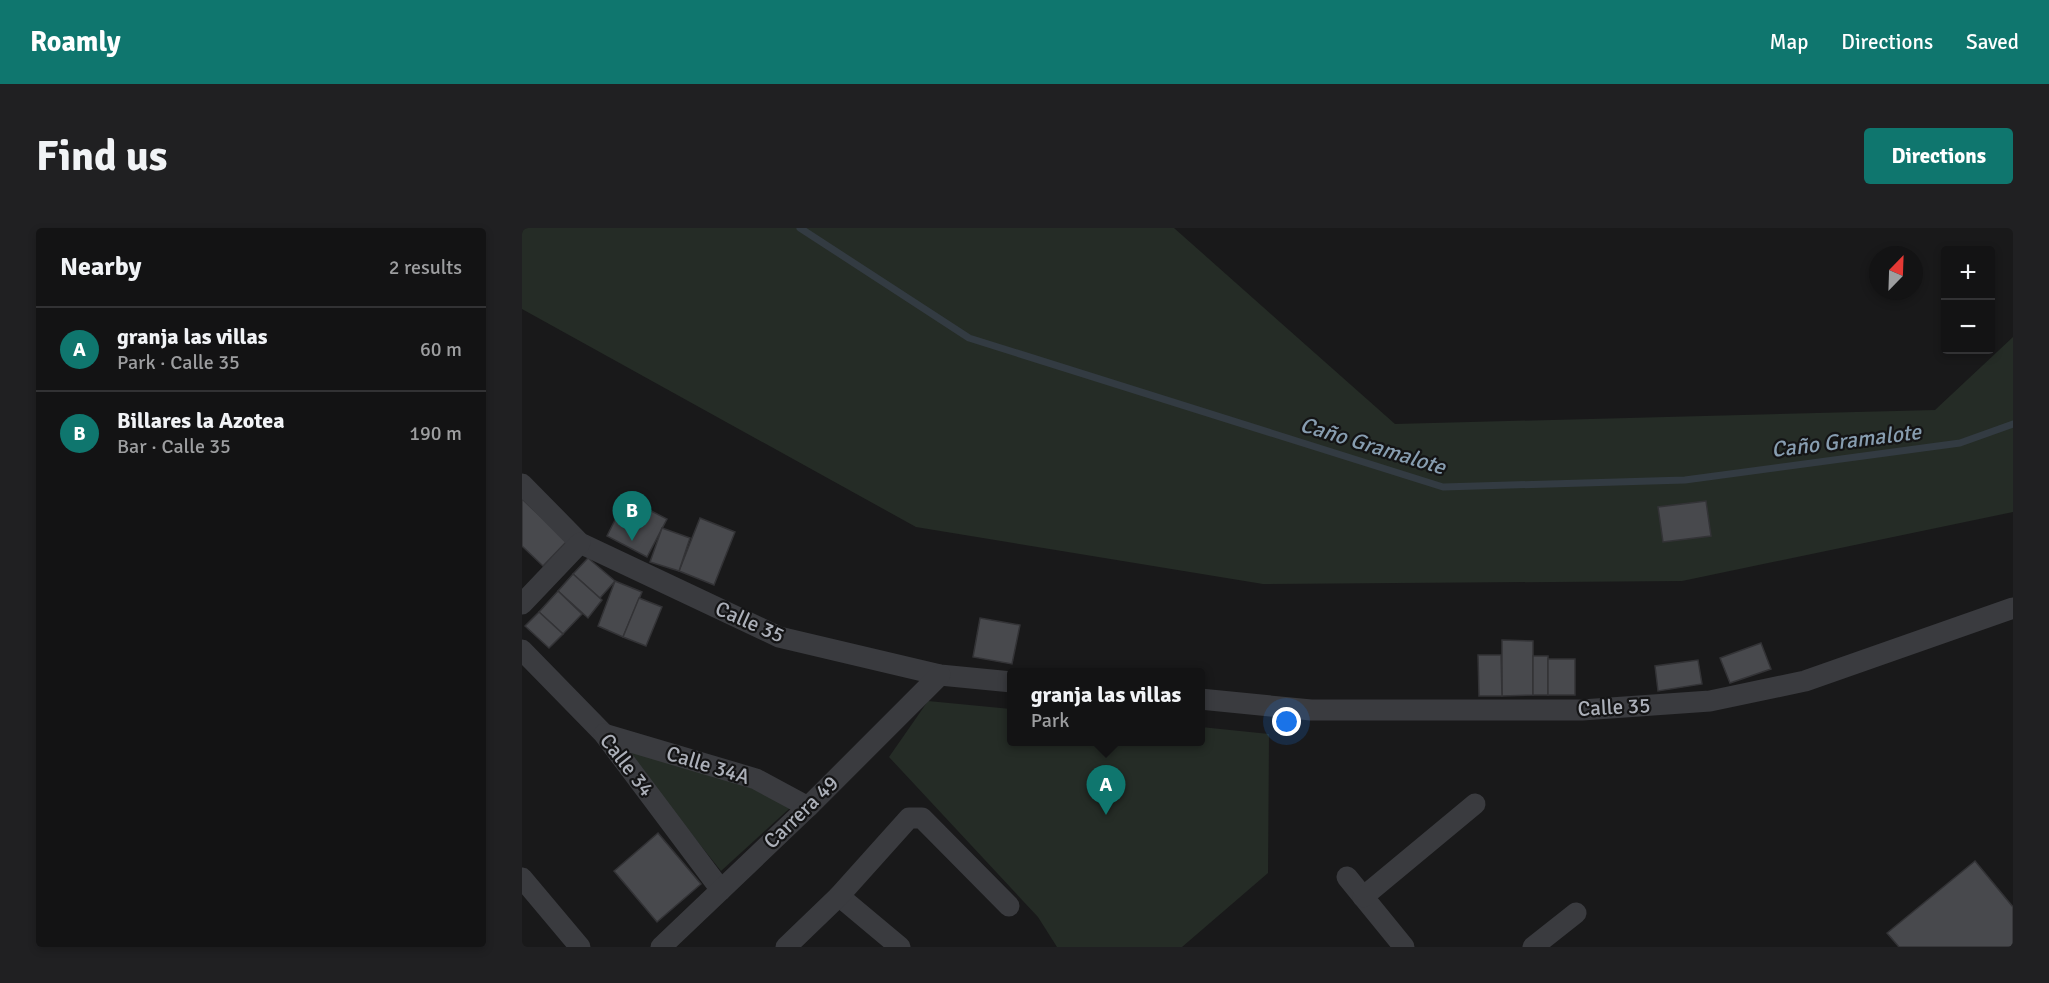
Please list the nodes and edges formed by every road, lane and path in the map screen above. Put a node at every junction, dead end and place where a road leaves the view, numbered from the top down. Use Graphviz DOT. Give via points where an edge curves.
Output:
graph roads {
  1 [pos="522,483"];
  2 [pos="580,543"];
  3 [pos="522,604"];
  4 [pos="2013,608"];
  5 [pos="522,650"];
  6 [pos="940,675"];
  7 [pos="1007,682"];
  8 [pos="1205,699"];
  9 [pos="604,734"];
  10 [pos="1475,804"];
  11 [pos="808,807"];
  12 [pos="1347,877"];
  13 [pos="522,878"];
  14 [pos="721,890"];
  15 [pos="839,896"];
  16 [pos="1363,897"];
  17 [pos="1009,906"];
  18 [pos="1576,913"];
  19 [pos="580,947"];
  20 [pos="661,947"];
  21 [pos="786,947"];
  22 [pos="900,947"];
  23 [pos="1404,947"];
  24 [pos="1533,947"];
  1 -- 2 [label="street, Calle 35"];
  2 -- 3 [label="street"];
  2 -- 6 [label="street, Calle 35" via="779,638"];
  4 -- 8 [label="street, Calle 35" via="1814,679 1710,701 1582,710 1323,710"];
  5 -- 9 [label="street, Calle 34"];
  6 -- 7 [label="street, Calle 35"];
  6 -- 11 [label="street, Carrera 49"];
  9 -- 11 [label="street, Calle 34A" via="756,778"];
  9 -- 14 [label="street, Calle 34"];
  10 -- 16 [label="street"];
  11 -- 14 [label="street, Carrera 49"];
  12 -- 16 [label="street"];
  13 -- 19 [label="street"];
  14 -- 20 [label="street, Carrera 49"];
  15 -- 17 [label="street" via="909,818 915,817 922,818"];
  15 -- 21 [label="street"];
  15 -- 22 [label="street"];
  16 -- 23 [label="street"];
  18 -- 24 [label="street"];
}
